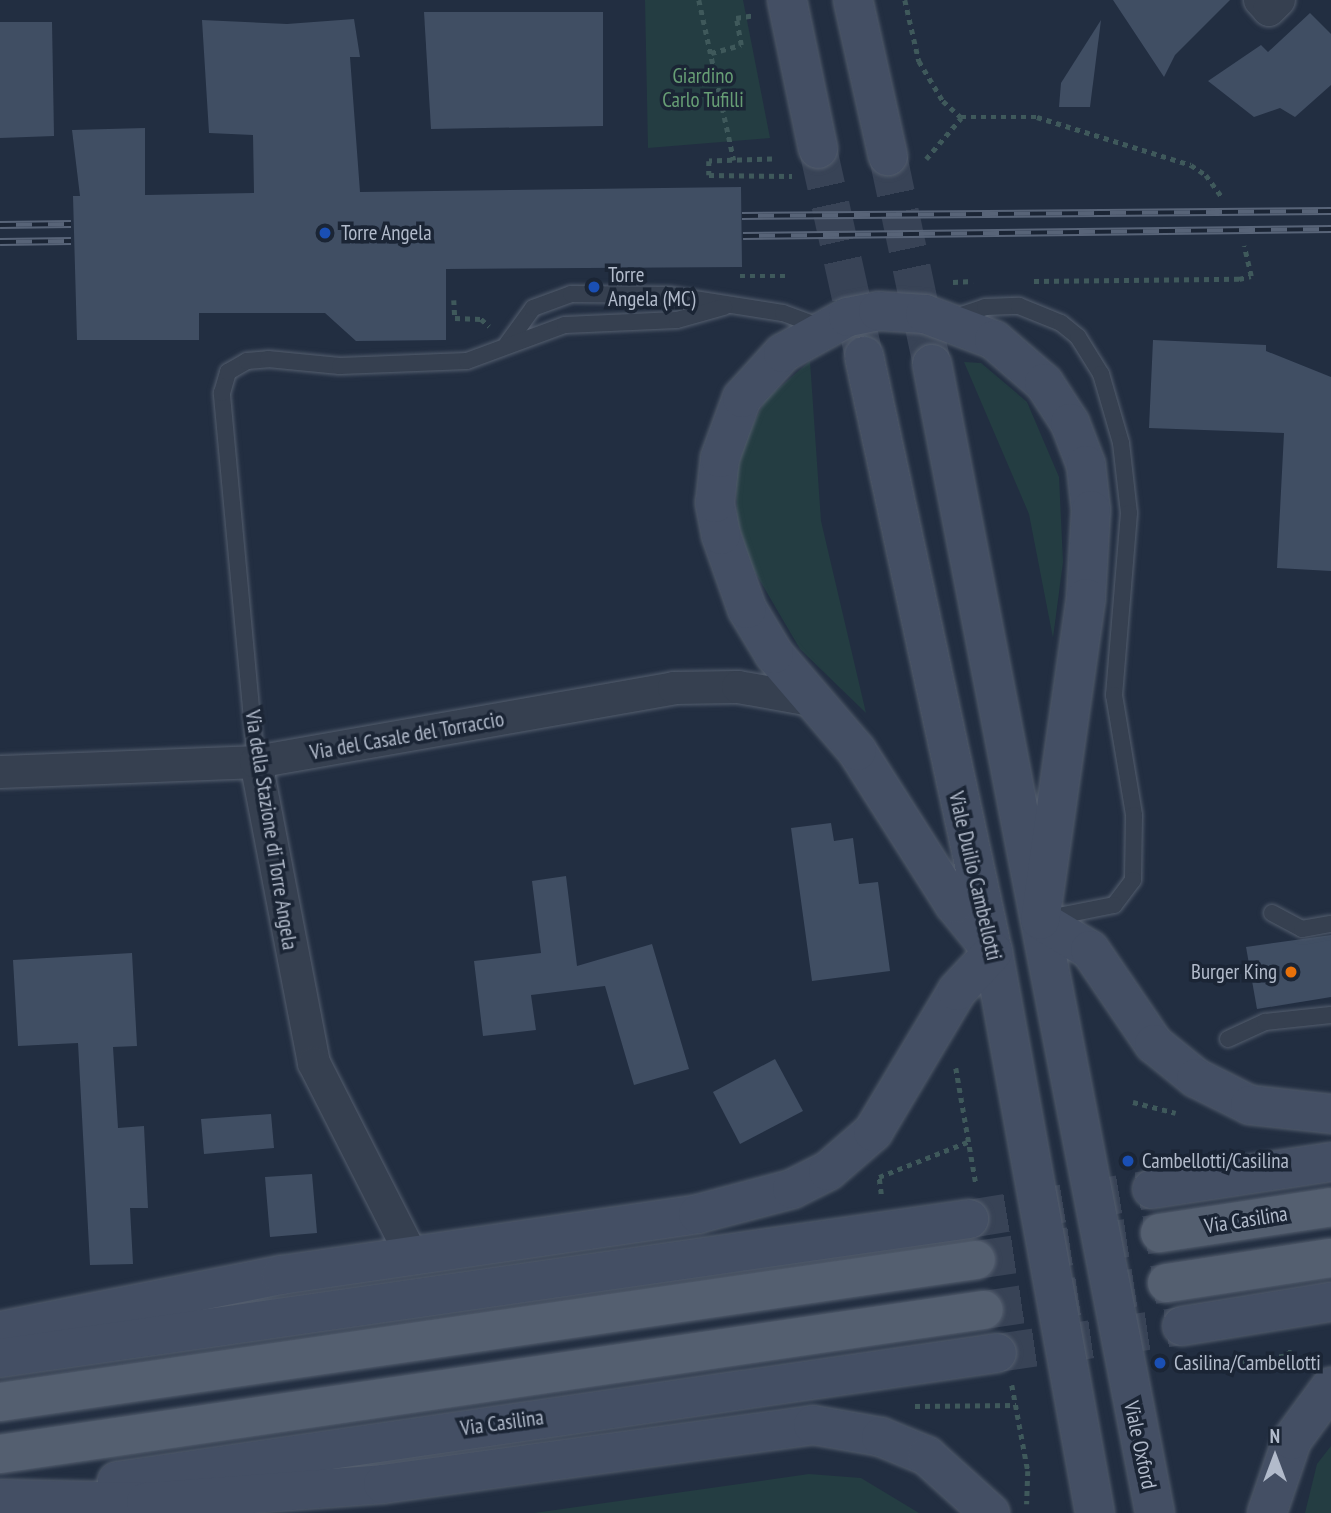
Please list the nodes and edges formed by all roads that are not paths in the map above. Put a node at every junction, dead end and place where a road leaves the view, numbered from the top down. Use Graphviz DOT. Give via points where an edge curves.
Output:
graph roads {
  1 [pos="853,0"];
  2 [pos="772,7"];
  3 [pos="818,149"];
  4 [pos="903,162"];
  5 [pos="724,307"];
  6 [pos="946,320"];
  7 [pos="821,327"];
  8 [pos="507,344"];
  9 [pos="864,356"];
  10 [pos="932,364"];
  11 [pos="811,700"];
  12 [pos="256,762"];
  13 [pos="0,772"];
  14 [pos="1272,913"];
  15 [pos="1040,919"];
  16 [pos="1331,924"];
  17 [pos="993,952"];
  18 [pos="1331,1014"];
  19 [pos="1228,1039"];
  20 [pos="1331,1114"];
  21 [pos="1331,1162"];
  22 [pos="1152,1188"];
  23 [pos="973,1204"];
  24 [pos="1331,1208"];
  25 [pos="1160,1233"];
  26 [pos="412,1256"];
  27 [pos="1331,1258"];
  28 [pos="976,1260"];
  29 [pos="1167,1283"];
  30 [pos="1331,1302"];
  31 [pos="984,1310"];
  32 [pos="1182,1326"];
  33 [pos="0,1331"];
  34 [pos="997,1353"];
  35 [pos="0,1358"];
  36 [pos="1331,1387"];
  37 [pos="0,1402"];
  38 [pos="0,1454"];
  39 [pos="4,1499"];
  40 [pos="1008,1510"];
  41 [pos="1095,1513"];
  42 [pos="1155,1513"];
  43 [pos="1267,1513"];
  1 -- 4 [label="main road"];
  2 -- 3 [label="main road"];
  5 -- 7 [label="lane" via="783,313"];
  5 -- 8 [label="lane" via="692,318 575,323"];
  5 -- 8 [label="lane" via="668,295 558,296 533,308"];
  6 -- 7 [label="main road" via="878,311"];
  6 -- 15 [label="main road" via="994,340 1037,374 1070,423 1089,486 1086,598"];
  6 -- 15 [label="lane" via="985,307 1019,306 1061,323 1078,337 1101,374 1121,443 1129,513 1114,695 1134,816 1133,880 1114,905"];
  7 -- 11 [label="main road" via="783,353 742,398 720,458 715,503 724,548 747,609"];
  8 -- 12 [label="lane, Via della Stazione di Torre Angela" via="467,360 340,366 247,360 224,380"];
  9 -- 17 [label="main road, Viale Duilio Cambellotti"];
  10 -- 15 [label="main road"];
  11 -- 12 [label="street, Via del Casale del Torraccio" via="738,687 674,688"];
  11 -- 17 [label="main road" via="857,751 954,904"];
  12 -- 13 [label="street, Via del Casale del Torraccio"];
  12 -- 26 [label="street, Via della Stazione di Torre Angela" via="314,1063"];
  14 -- 16 [label="lane" via="1302,929"];
  15 -- 20 [label="main road" via="1090,950 1154,1044 1196,1078 1250,1105"];
  15 -- 42 [label="main road, Viale Oxford"];
  17 -- 26 [label="main road" via="957,991 873,1132 810,1181 732,1208"];
  17 -- 41 [label="main road, Viale Duilio Cambellotti"];
  18 -- 19 [label="lane" via="1265,1022"];
  21 -- 22 [label="main road"];
  23 -- 35 [label="main road"];
  24 -- 25 [label="main road, Via Casilina"];
  26 -- 33 [label="main road" via="281,1275"];
  27 -- 29 [label="main road"];
  28 -- 37 [label="main road"];
  30 -- 32 [label="main road"];
  31 -- 38 [label="main road, Via Casilina"];
  34 -- 39 [label="main road, Via Casilina"];
  36 -- 43 [label="main road" via="1292,1440"];
  39 -- 40 [label="main road" via="146,1502 383,1484 813,1426 870,1435 920,1452"];
}
